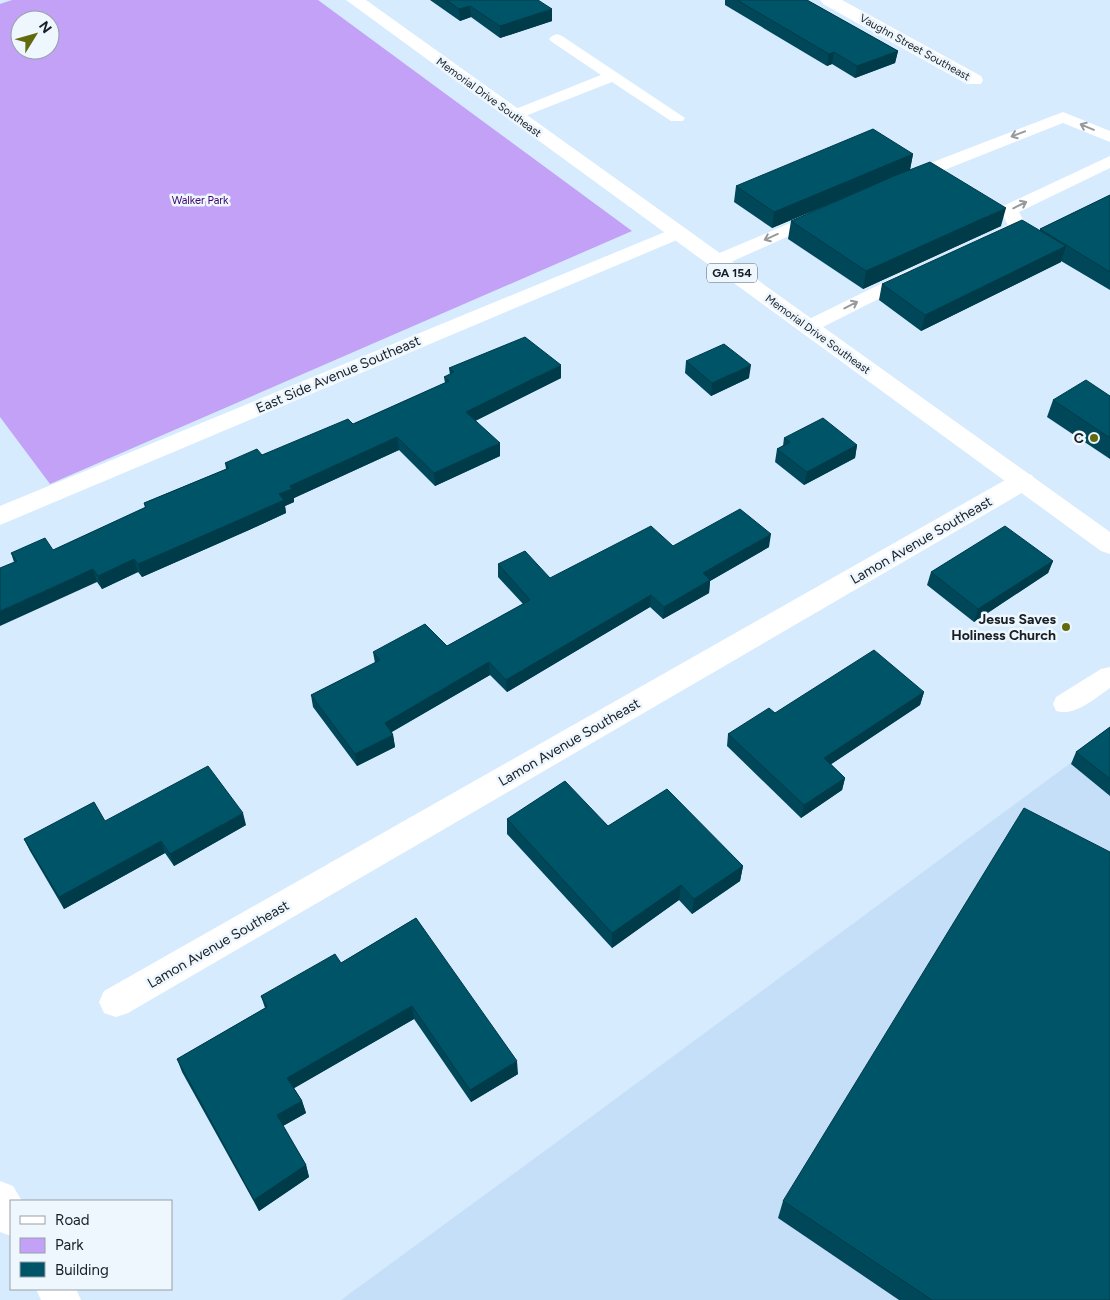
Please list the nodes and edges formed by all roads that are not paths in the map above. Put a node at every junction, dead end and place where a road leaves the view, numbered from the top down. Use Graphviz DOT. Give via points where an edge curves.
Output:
graph roads {
  1 [pos="355,0"];
  2 [pos="829,0"];
  3 [pos="557,39"];
  4 [pos="613,76"];
  5 [pos="974,80"];
  6 [pos="514,115"];
  7 [pos="677,118"];
  8 [pos="1110,137"];
  9 [pos="1110,161"];
  10 [pos="892,184"];
  11 [pos="831,211"];
  12 [pos="677,233"];
  13 [pos="978,247"];
  14 [pos="716,261"];
  15 [pos="922,270"];
  16 [pos="808,327"];
  17 [pos="1023,481"];
  18 [pos="0,516"];
  19 [pos="1109,543"];
  20 [pos="1110,676"];
  21 [pos="1064,704"];
  22 [pos="116,1002"];
  23 [pos="0,1199"];
  24 [pos="10,1216"];
  1 -- 6 [label="main road, Memorial Drive Southeast / GA 154"];
  2 -- 5 [label="main road, Vaughn Street Southeast"];
  3 -- 4 [label="lane"];
  4 -- 6 [label="lane"];
  4 -- 7 [label="lane"];
  6 -- 12 [label="main road, Memorial Drive Southeast / GA 154"];
  8 -- 10 [label="lane, one-way" via="1063,117"];
  13 -- 9 [label="lane, one-way" via="1018,226 1009,210"];
  11 -- 14 [label="lane, one-way"];
  12 -- 14 [label="main road, Memorial Drive Southeast / GA 154"];
  12 -- 18 [label="main road, East Side Avenue Southeast"];
  14 -- 16 [label="main road, Memorial Drive Southeast / GA 154"];
  16 -- 15 [label="lane, one-way"];
  16 -- 17 [label="main road, Memorial Drive Southeast / GA 154"];
  17 -- 19 [label="main road, Memorial Drive Southeast / GA 154"];
  17 -- 22 [label="main road, Lamon Avenue Southeast"];
  20 -- 21 [label="lane"];
  23 -- 24 [label="main road"];
}
